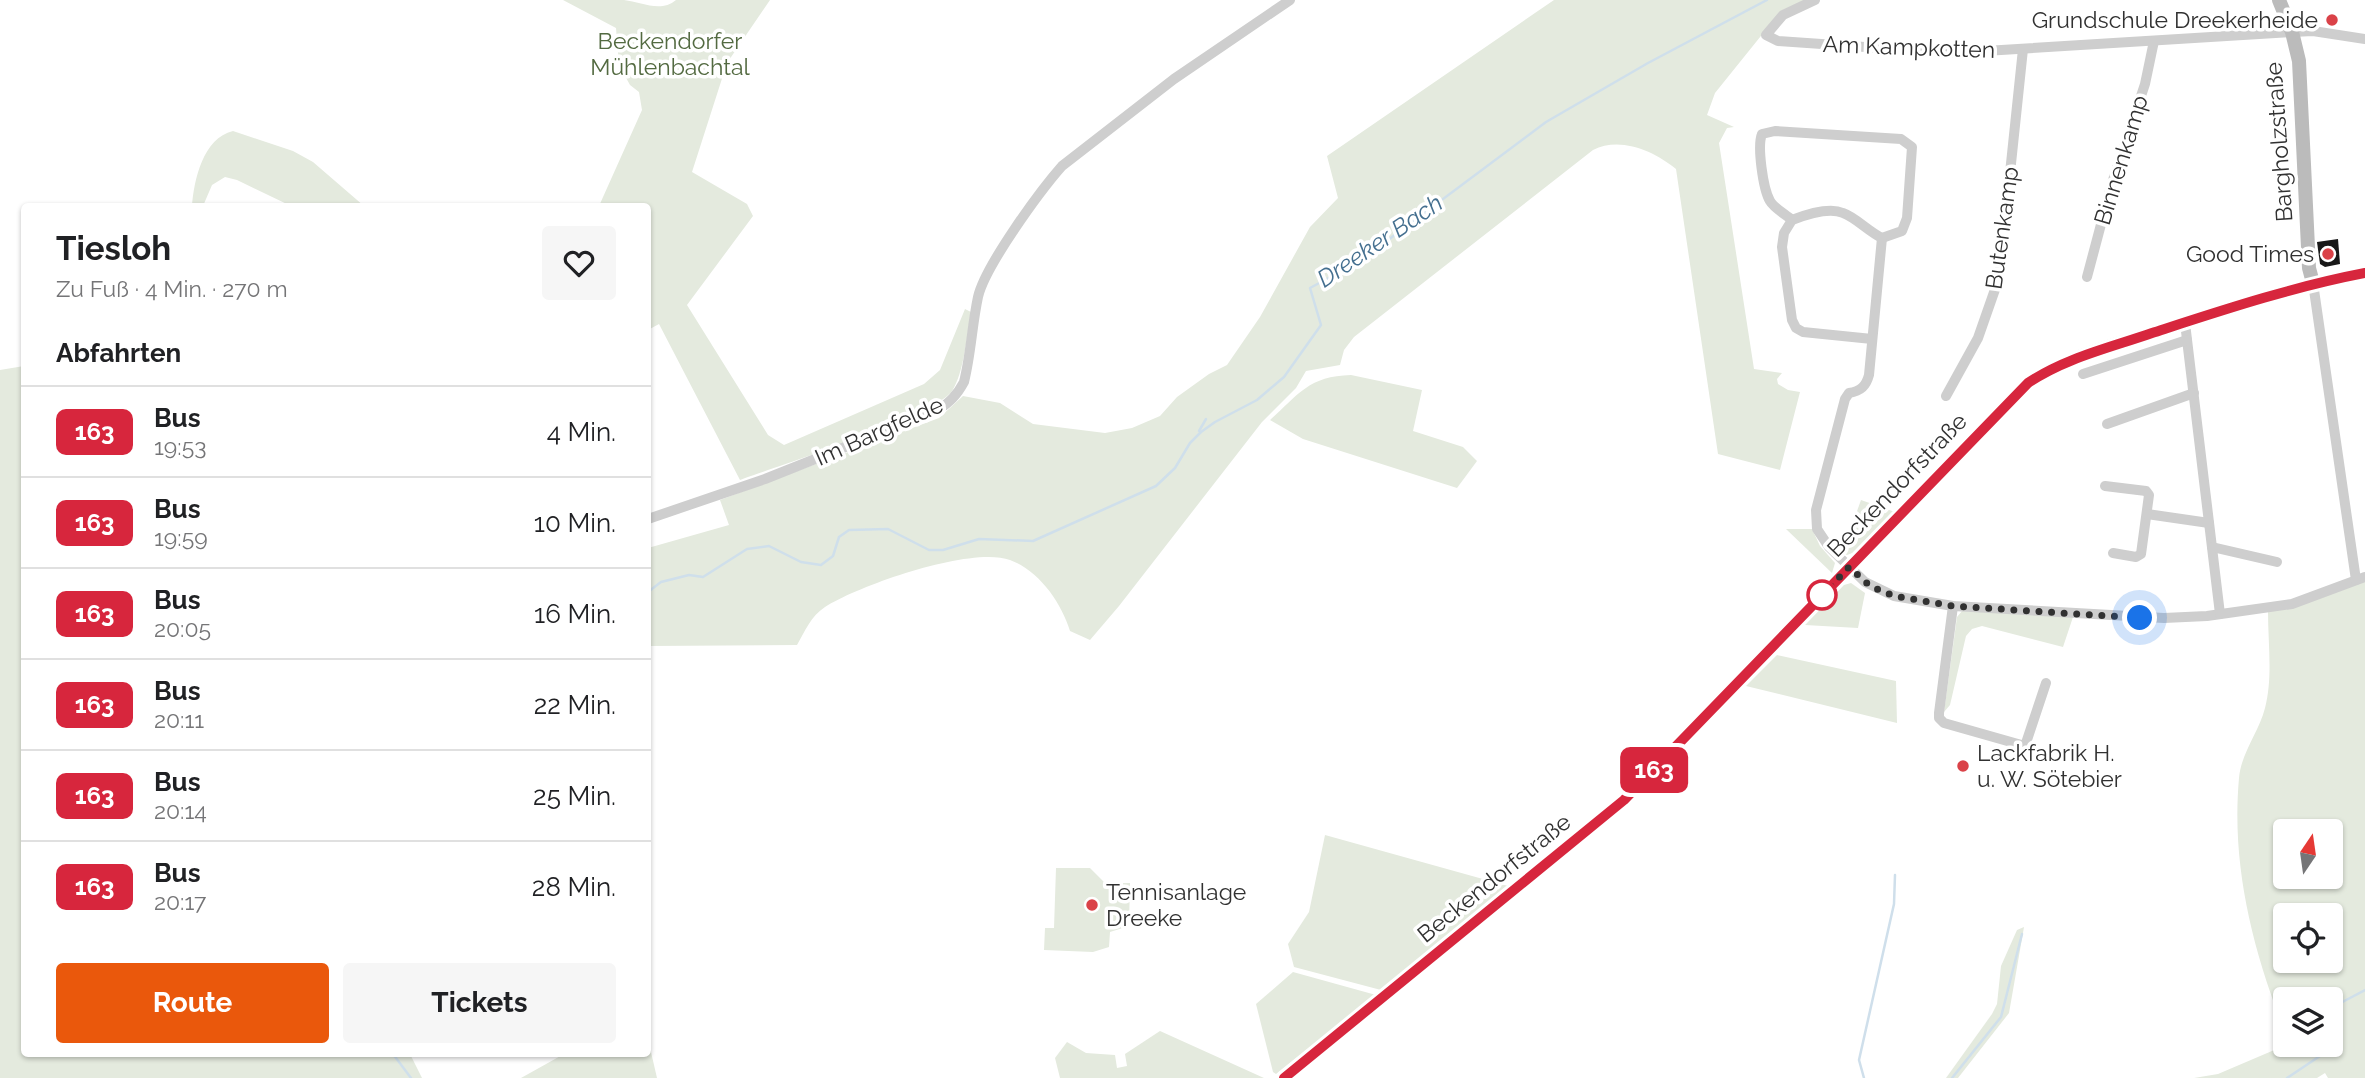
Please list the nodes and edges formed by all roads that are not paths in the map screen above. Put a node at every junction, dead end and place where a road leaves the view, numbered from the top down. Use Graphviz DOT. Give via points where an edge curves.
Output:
graph roads {
  1 [pos="1290,0"];
  2 [pos="1815,0"];
  3 [pos="2279,0"];
  4 [pos="2292,32"];
  5 [pos="2365,39"];
  6 [pos="2154,41"];
  7 [pos="2024,49"];
  8 [pos="1791,220"];
  9 [pos="1882,238"];
  10 [pos="2365,273"];
  11 [pos="2087,277"];
  12 [pos="2313,283"];
  13 [pos="2185,323"];
  14 [pos="1872,339"];
  15 [pos="2187,340"];
  16 [pos="2082,374"];
  17 [pos="2194,393"];
  18 [pos="1946,396"];
  19 [pos="2106,424"];
  20 [pos="2105,486"];
  21 [pos="2147,514"];
  22 [pos="651,518"];
  23 [pos="2209,523"];
  24 [pos="2212,547"];
  25 [pos="2113,553"];
  26 [pos="2277,562"];
  27 [pos="1849,567"];
  28 [pos="2361,578"];
  29 [pos="1953,606"];
  30 [pos="2220,614"];
  31 [pos="2046,683"];
  32 [pos="1284,1078"];
  1 -- 22 [label="street, Im Bargfelde" via="1174,79 1062,166 1047,183 986,276 978,296 964,382 947,404 765,479"];
  2 -- 7 [label="street, Am Kampkotten" via="1783,15 1766,34 1778,41 1952,52"];
  3 -- 4 [label="street, Bargholzstraße"];
  4 -- 5 [label="street, Am Kampkotten"];
  4 -- 6 [label="street, Am Kampkotten"];
  4 -- 12 [label="street, Bargholzstraße" via="2299,61"];
  6 -- 7 [label="street, Am Kampkotten"];
  6 -- 11 [label="street, Binnenkamp"];
  7 -- 18 [label="street, Butenkamp" via="1999,278 1978,338"];
  8 -- 9 [label="street" via="1841,212"];
  8 -- 9 [label="street" via="1768,195 1759,149 1762,134 1901,139 1912,147 1913,156 1907,218 1902,231"];
  8 -- 14 [label="street" via="1782,247 1796,328"];
  9 -- 14 [label="street"];
  10 -- 12 [label="street, Beckendorfstraße"];
  12 -- 13 [label="street, Beckendorfstraße"];
  12 -- 28 [label="street"];
  13 -- 15 [label="street"];
  13 -- 27 [label="street, Beckendorfstraße" via="2063,363 2028,383"];
  14 -- 27 [label="street" via="1870,375 1846,400 1816,510 1819,536"];
  15 -- 16 [label="street"];
  15 -- 17 [label="street"];
  17 -- 19 [label="street"];
  17 -- 23 [label="street"];
  20 -- 21 [label="street" via="2146,491"];
  21 -- 23 [label="street"];
  21 -- 25 [label="street" via="2141,554"];
  23 -- 24 [label="street"];
  24 -- 26 [label="street"];
  24 -- 30 [label="street"];
  27 -- 29 [label="street" via="1885,593"];
  27 -- 32 [label="street, Beckendorfstraße" via="1624,800"];
  28 -- 30 [label="street" via="2292,604"];
  29 -- 30 [label="street" via="2140,618"];
  29 -- 31 [label="street" via="1939,713 1944,723 2025,746"];
}
